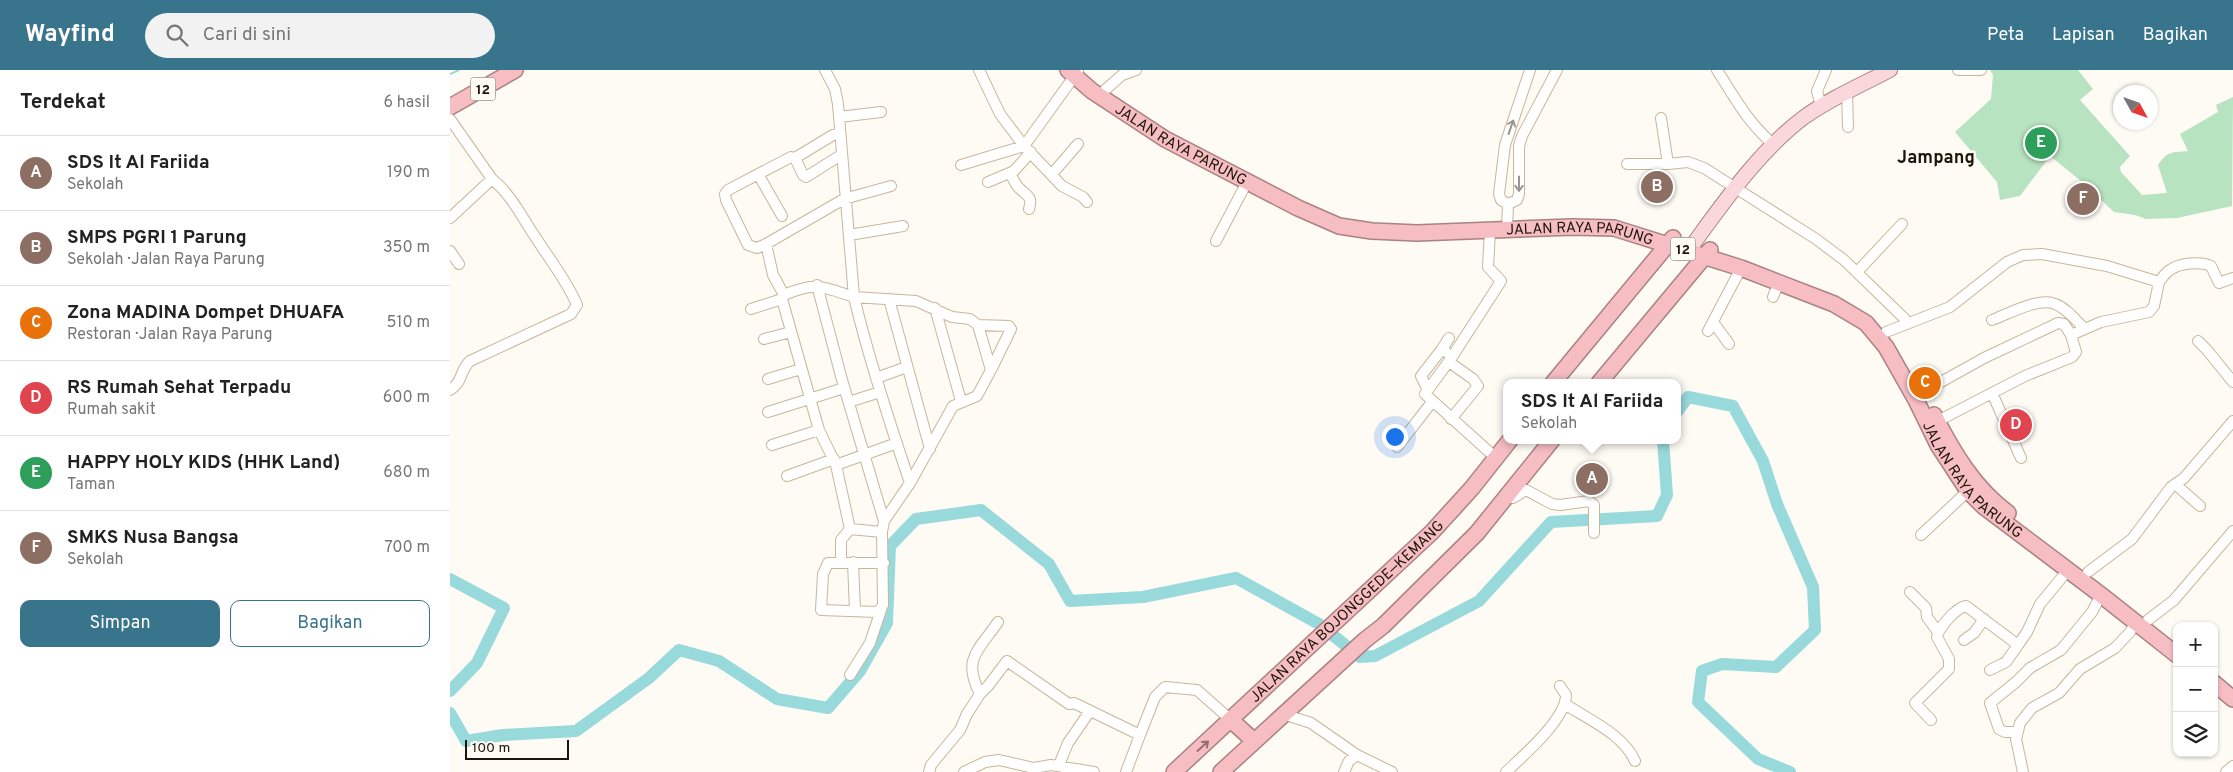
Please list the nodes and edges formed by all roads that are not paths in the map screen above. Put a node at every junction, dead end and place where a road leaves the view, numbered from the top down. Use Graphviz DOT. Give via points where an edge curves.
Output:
graph roads {
  1 [pos="825,70"];
  2 [pos="979,70"];
  3 [pos="1530,70"];
  4 [pos="1557,70"];
  5 [pos="1717,70"];
  6 [pos="1826,70"];
  7 [pos="1890,70"];
  8 [pos="1958,70"];
  9 [pos="1985,70"];
  10 [pos="507,71"];
  11 [pos="1132,71"];
  12 [pos="1076,72"];
  13 [pos="1105,90"];
  14 [pos="1847,93"];
  15 [pos="450,96"];
  16 [pos="1821,106"];
  17 [pos="450,107"];
  18 [pos="881,112"];
  19 [pos="839,117"];
  20 [pos="1661,118"];
  21 [pos="450,119"];
  22 [pos="1848,127"];
  23 [pos="840,133"];
  24 [pos="1078,144"];
  25 [pos="1504,145"];
  26 [pos="1774,145"];
  27 [pos="1519,146"];
  28 [pos="1028,149"];
  29 [pos="841,155"];
  30 [pos="795,158"];
  31 [pos="1627,164"];
  32 [pos="1668,164"];
  33 [pos="961,165"];
  34 [pos="1010,173"];
  35 [pos="758,174"];
  36 [pos="1052,174"];
  37 [pos="492,179"];
  38 [pos="988,182"];
  39 [pos="1247,182"];
  40 [pos="891,186"];
  41 [pos="1735,189"];
  42 [pos="844,199"];
  43 [pos="1087,202"];
  44 [pos="1510,204"];
  45 [pos="1030,209"];
  46 [pos="782,216"];
  47 [pos="450,218"];
  48 [pos="1902,224"];
  49 [pos="903,226"];
  50 [pos="1507,226"];
  51 [pos="1490,231"];
  52 [pos="849,235"];
  53 [pos="1672,240"];
  54 [pos="1216,241"];
  55 [pos="766,244"];
  56 [pos="1690,247"];
  57 [pos="450,251"];
  58 [pos="1707,253"];
  59 [pos="459,264"];
  60 [pos="1741,268"];
  61 [pos="1857,272"];
  62 [pos="2233,278"];
  63 [pos="1779,282"];
  64 [pos="2159,282"];
  65 [pos="817,285"];
  66 [pos="783,297"];
  67 [pos="854,297"];
  68 [pos="1773,297"];
  69 [pos="889,299"];
  70 [pos="935,308"];
  71 [pos="751,309"];
  72 [pos="1992,320"];
  73 [pos="1905,324"];
  74 [pos="978,325"];
  75 [pos="2085,329"];
  76 [pos="791,332"];
  77 [pos="1886,332"];
  78 [pos="2071,335"];
  79 [pos="1449,338"];
  80 [pos="764,339"];
  81 [pos="2198,341"];
  82 [pos="1729,344"];
  83 [pos="1442,349"];
  84 [pos="1451,360"];
  85 [pos="907,367"];
  86 [pos="801,369"];
  87 [pos="991,370"];
  88 [pos="876,378"];
  89 [pos="768,379"];
  90 [pos="1556,379"];
  91 [pos="1602,379"];
  92 [pos="2233,382"];
  93 [pos="844,388"];
  94 [pos="1427,388"];
  95 [pos="450,390"];
  96 [pos="880,392"];
  97 [pos="1922,392"];
  98 [pos="1992,393"];
  99 [pos="810,398"];
  100 [pos="962,401"];
  101 [pos="849,402"];
  102 [pos="1432,402"];
  103 [pos="768,412"];
  104 [pos="1451,419"];
  105 [pos="2233,422"];
  106 [pos="1933,423"];
  107 [pos="819,430"];
  108 [pos="897,444"];
  109 [pos="1507,444"];
  110 [pos="1549,444"];
  111 [pos="772,445"];
  112 [pos="1397,447"];
  113 [pos="930,449"];
  114 [pos="864,455"];
  115 [pos="2021,458"];
  116 [pos="1497,459"];
  117 [pos="834,462"];
  118 [pos="787,476"];
  119 [pos="910,483"];
  120 [pos="2175,484"];
  121 [pos="1968,491"];
  122 [pos="1508,496"];
  123 [pos="2200,506"];
  124 [pos="883,526"];
  125 [pos="850,529"];
  126 [pos="2233,531"];
  127 [pos="1594,533"];
  128 [pos="1921,535"];
  129 [pos="841,562"];
  130 [pos="853,562"];
  131 [pos="884,564"];
  132 [pos="2095,567"];
  133 [pos="2068,570"];
  134 [pos="1910,592"];
  135 [pos="2101,594"];
  136 [pos="881,610"];
  137 [pos="855,611"];
  138 [pos="1984,619"];
  139 [pos="2142,621"];
  140 [pos="998,622"];
  141 [pos="1938,632"];
  142 [pos="1964,640"];
  143 [pos="2173,640"];
  144 [pos="2018,645"];
  145 [pos="2173,651"];
  146 [pos="1990,670"];
  147 [pos="850,674"];
  148 [pos="2218,676"];
  149 [pos="1560,686"];
  150 [pos="2218,686"];
  151 [pos="2233,689"];
  152 [pos="980,694"];
  153 [pos="2233,699"];
  154 [pos="1565,704"];
  155 [pos="1090,711"];
  156 [pos="1284,714"];
  157 [pos="1231,720"];
  158 [pos="1932,720"];
  159 [pos="2016,732"];
  160 [pos="1140,735"];
  161 [pos="1254,741"];
  162 [pos="1357,755"];
  163 [pos="1635,761"];
  164 [pos="1059,765"];
  165 [pos="2233,766"];
  166 [pos="929,772"];
  167 [pos="964,772"];
  168 [pos="1094,772"];
  169 [pos="1126,772"];
  170 [pos="1174,772"];
  171 [pos="1221,772"];
  172 [pos="1344,772"];
  173 [pos="1392,772"];
  174 [pos="1506,772"];
  175 [pos="2023,772"];
  176 [pos="2226,772"];
  1 -- 19 [label="street" via="835,89"];
  2 -- 28 [label="street" via="1000,114"];
  25 -- 3 [label="street, one-way"];
  4 -- 27 [label="street" via="1528,122"];
  5 -- 26 [label="street" via="1748,120"];
  6 -- 16 [label="street" via="1817,91"];
  7 -- 14 [label="main road"];
  8 -- 9 [label="street"];
  10 -- 15 [label="highway, 12"];
  10 -- 17 [label="highway, 12"];
  11 -- 13 [label="street"];
  12 -- 13 [label="highway, JALAN RAYA PARUNG / 12"];
  12 -- 28 [label="street"];
  12 -- 39 [label="highway, JALAN RAYA PARUNG / 12" via="1135,121"];
  13 -- 50 [label="highway, JALAN RAYA PARUNG / 12" via="1174,134 1340,219 1374,224"];
  14 -- 16 [label="main road"];
  14 -- 22 [label="street"];
  16 -- 26 [label="main road"];
  18 -- 19 [label="street"];
  19 -- 23 [label="street"];
  20 -- 32 [label="street"];
  21 -- 37 [label="street"];
  23 -- 29 [label="street"];
  23 -- 30 [label="street"];
  24 -- 36 [label="street"];
  25 -- 27 [label="street"];
  25 -- 44 [label="street" via="1499,194 1501,200"];
  26 -- 41 [label="main road"];
  27 -- 44 [label="street, one-way" via="1519,194 1517,200"];
  28 -- 33 [label="street"];
  28 -- 34 [label="street"];
  28 -- 36 [label="street"];
  29 -- 30 [label="street" via="806,177"];
  29 -- 42 [label="street"];
  30 -- 35 [label="street" via="791,157"];
  31 -- 32 [label="street"];
  32 -- 41 [label="street" via="1688,162 1704,168"];
  34 -- 38 [label="street"];
  34 -- 45 [label="street" via="1019,189 1029,195 1032,201"];
  35 -- 46 [label="street"];
  35 -- 55 [label="street" via="728,190 725,197 748,244 757,248"];
  36 -- 43 [label="street" via="1062,186"];
  37 -- 47 [label="street"];
  37 -- 95 [label="street" via="520,213 568,287 576,305 571,314 470,362 465,366 460,382"];
  39 -- 51 [label="highway, JALAN RAYA PARUNG / 12" via="1339,226 1417,233"];
  39 -- 54 [label="street"];
  40 -- 42 [label="street"];
  41 -- 56 [label="main road"];
  41 -- 61 [label="street" via="1816,239"];
  42 -- 52 [label="street"];
  42 -- 55 [label="street"];
  44 -- 50 [label="street"];
  48 -- 61 [label="street"];
  49 -- 52 [label="street"];
  50 -- 51 [label="highway, JALAN RAYA PARUNG / 12"];
  50 -- 53 [label="highway, JALAN RAYA PARUNG / 12" via="1596,219 1639,225"];
  51 -- 84 [label="street" via="1488,266 1501,280"];
  52 -- 67 [label="street"];
  53 -- 56 [label="highway, JALAN RAYA PARUNG / 12"];
  53 -- 90 [label="highway"];
  55 -- 66 [label="street" via="773,275"];
  56 -- 58 [label="highway, JALAN RAYA PARUNG / 12"];
  57 -- 59 [label="street"];
  58 -- 60 [label="highway, JALAN RAYA PARUNG / 12"];
  58 -- 77 [label="highway, JALAN RAYA PARUNG / 12" via="1833,294 1864,312"];
  58 -- 91 [label="highway"];
  60 -- 63 [label="highway, JALAN RAYA PARUNG / 12"];
  60 -- 82 [label="street" via="1710,327"];
  61 -- 73 [label="street"];
  62 -- 64 [label="street" via="2219,283 2211,266 2195,264 2176,266"];
  63 -- 68 [label="street"];
  63 -- 106 [label="highway, JALAN RAYA PARUNG / 12" via="1834,304 1866,323 1886,347"];
  64 -- 73 [label="street" via="2107,266 2042,254 2023,255 2007,262 1950,307"];
  64 -- 75 [label="street" via="2150,312 2113,319"];
  65 -- 66 [label="street"];
  65 -- 67 [label="street"];
  65 -- 93 [label="street"];
  66 -- 71 [label="street"];
  66 -- 76 [label="street"];
  67 -- 69 [label="street"];
  67 -- 88 [label="street"];
  69 -- 70 [label="street" via="916,301"];
  69 -- 85 [label="street"];
  70 -- 74 [label="street" via="952,317 970,319"];
  70 -- 100 [label="street"];
  72 -- 75 [label="street" via="2048,302 2062,307"];
  73 -- 77 [label="street"];
  74 -- 87 [label="street"];
  74 -- 87 [label="street" via="1009,326 1011,329"];
  75 -- 78 [label="street"];
  76 -- 80 [label="street"];
  76 -- 86 [label="street"];
  77 -- 97 [label="highway, JALAN RAYA PARUNG / 12"];
  78 -- 97 [label="street" via="2064,324 2058,323"];
  78 -- 98 [label="street" via="2076,352 2072,357"];
  79 -- 83 [label="street"];
  81 -- 92 [label="street"];
  83 -- 84 [label="street"];
  83 -- 94 [label="street" via="1421,376"];
  84 -- 94 [label="street"];
  84 -- 104 [label="street" via="1478,386"];
  85 -- 88 [label="street"];
  85 -- 113 [label="street"];
  86 -- 89 [label="street"];
  86 -- 99 [label="street"];
  87 -- 100 [label="street" via="978,394"];
  88 -- 96 [label="street"];
  93 -- 99 [label="street"];
  93 -- 101 [label="street"];
  94 -- 102 [label="street" via="1425,394"];
  96 -- 101 [label="street"];
  96 -- 108 [label="street"];
  97 -- 106 [label="highway, JALAN RAYA PARUNG / 12"];
  98 -- 106 [label="street"];
  98 -- 115 [label="street"];
  99 -- 103 [label="street"];
  99 -- 107 [label="street"];
  100 -- 113 [label="street" via="953,406"];
  101 -- 114 [label="street"];
  102 -- 104 [label="street"];
  102 -- 112 [label="street"];
  104 -- 116 [label="street"];
  105 -- 120 [label="street"];
  106 -- 121 [label="highway, JALAN RAYA PARUNG / 12" via="1943,453"];
  106 -- 132 [label="highway, JALAN RAYA PARUNG / 12" via="1975,482 1996,504"];
  107 -- 111 [label="street"];
  107 -- 117 [label="street"];
  108 -- 114 [label="street"];
  108 -- 119 [label="street"];
  109 -- 116 [label="highway, JALAN RAYA BOJONGGEDE—KEMANG"];
  110 -- 122 [label="highway"];
  113 -- 119 [label="street"];
  114 -- 117 [label="street"];
  114 -- 124 [label="street"];
  116 -- 157 [label="highway, JALAN RAYA BOJONGGEDE—KEMANG" via="1432,532"];
  117 -- 118 [label="street"];
  117 -- 125 [label="street"];
  119 -- 124 [label="street"];
  120 -- 123 [label="street"];
  120 -- 132 [label="street" via="2141,529 2121,549"];
  121 -- 128 [label="street"];
  121 -- 133 [label="highway, JALAN RAYA PARUNG / 12"];
  122 -- 127 [label="street" via="1513,498 1526,490 1552,504 1589,501 1594,506"];
  122 -- 156 [label="highway" via="1462,550 1384,626"];
  124 -- 125 [label="street"];
  124 -- 131 [label="street"];
  125 -- 129 [label="street" via="841,540"];
  126 -- 139 [label="street" via="2174,600"];
  129 -- 130 [label="street"];
  129 -- 137 [label="street" via="830,562 824,569 821,609"];
  130 -- 131 [label="street"];
  130 -- 137 [label="street"];
  131 -- 136 [label="street"];
  132 -- 139 [label="highway, JALAN RAYA PARUNG / 12"];
  133 -- 135 [label="highway, JALAN RAYA PARUNG / 12"];
  133 -- 144 [label="street" via="2040,604"];
  134 -- 141 [label="street" via="1926,608 1927,617"];
  135 -- 139 [label="highway, JALAN RAYA PARUNG / 12"];
  135 -- 159 [label="street" via="2092,612 2060,650 2030,668 1990,703 1999,729"];
  136 -- 137 [label="street"];
  136 -- 147 [label="street" via="869,646"];
  138 -- 141 [label="street" via="1963,606"];
  138 -- 142 [label="street"];
  138 -- 144 [label="street"];
  139 -- 143 [label="highway, JALAN RAYA PARUNG / 12"];
  139 -- 145 [label="highway, JALAN RAYA PARUNG / 12"];
  139 -- 159 [label="street" via="2107,654 2080,669 2060,693 2032,708"];
  140 -- 152 [label="street" via="972,658 970,670"];
  141 -- 158 [label="street" via="1938,640 1949,660 1949,669 1915,703"];
  144 -- 146 [label="street" via="2006,662"];
  148 -- 151 [label="highway"];
  149 -- 154 [label="street" via="1566,693"];
  150 -- 153 [label="highway"];
  152 -- 155 [label="street" via="1007,661 1069,704 1074,702"];
  152 -- 166 [label="street" via="960,730 931,765"];
  154 -- 163 [label="street" via="1622,743 1631,751"];
  154 -- 174 [label="street" via="1532,749"];
  155 -- 160 [label="street"];
  155 -- 164 [label="street" via="1068,743"];
  156 -- 161 [label="highway"];
  156 -- 162 [label="street" via="1311,723"];
  157 -- 160 [label="street" via="1197,690 1165,687 1155,697"];
  157 -- 161 [label="highway"];
  170 -- 157 [label="highway, JALAN RAYA BOJONGGEDE—KEMANG, one-way"];
  159 -- 175 [label="street"];
  160 -- 169 [label="street"];
  161 -- 171 [label="highway"];
  162 -- 172 [label="street"];
  162 -- 173 [label="street"];
  164 -- 167 [label="street" via="1034,768 999,760 985,762"];
  164 -- 168 [label="street"];
  165 -- 176 [label="street"];
}
